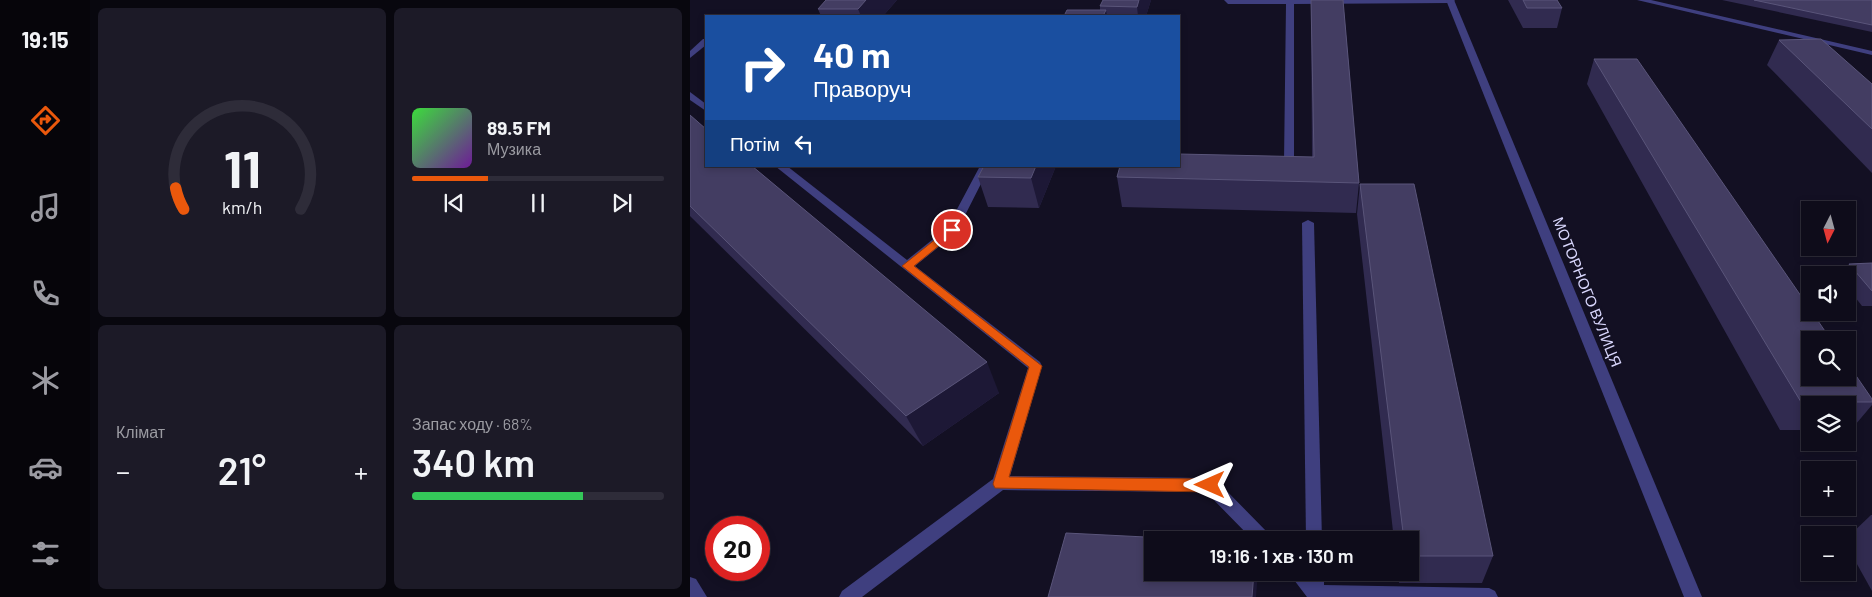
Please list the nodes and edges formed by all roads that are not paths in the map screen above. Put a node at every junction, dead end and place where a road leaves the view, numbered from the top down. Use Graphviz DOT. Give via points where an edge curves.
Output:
graph roads {
  1 [pos="1228,0"];
  2 [pos="1641,0"];
  3 [pos="1451,1"];
  4 [pos="1290,2"];
  5 [pos="705,42"];
  6 [pos="1872,53"];
  7 [pos="690,55"];
  8 [pos="690,96"];
  9 [pos="705,107"];
  10 [pos="1289,162"];
  11 [pos="781,167"];
  12 [pos="984,167"];
  13 [pos="1308,223"];
  14 [pos="907,266"];
  15 [pos="1000,484"];
  16 [pos="1255,531"];
  17 [pos="1314,531"];
  18 [pos="1305,581"];
  19 [pos="1315,581"];
  20 [pos="690,585"];
  21 [pos="1315,592"];
  22 [pos="698,597"];
  23 [pos="848,597"];
  24 [pos="1489,597"];
  25 [pos="1693,597"];
  1 -- 4 [label="street"];
  2 -- 6 [label="street"];
  3 -- 4 [label="street"];
  3 -- 25 [label="street, МОТОРНОГО ВУЛИЦЯ"];
  4 -- 10 [label="street"];
  5 -- 7 [label="street"];
  8 -- 9 [label="street"];
  11 -- 14 [label="street"];
  12 -- 14 [label="street" via="952,230"];
  13 -- 17 [label="street"];
  14 -- 15 [label="street" via="1036,366"];
  15 -- 16 [label="street" via="1210,485"];
  15 -- 23 [label="street"];
  18 -- 21 [label="street"];
  19 -- 21 [label="street"];
  20 -- 22 [label="street"];
  21 -- 24 [label="street"];
}
